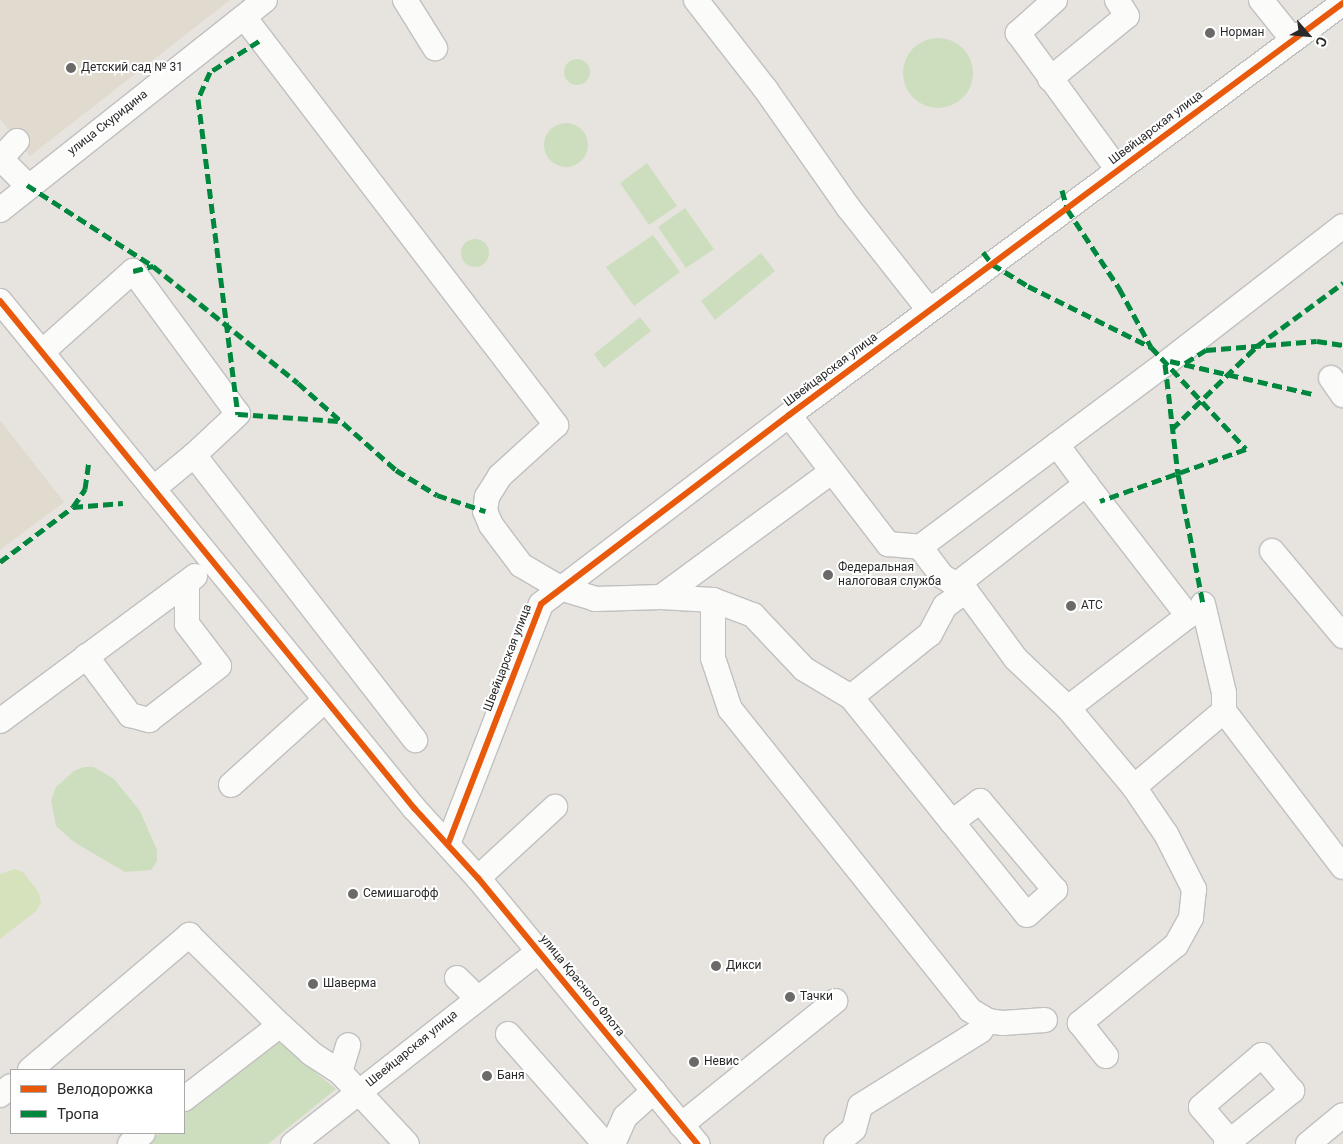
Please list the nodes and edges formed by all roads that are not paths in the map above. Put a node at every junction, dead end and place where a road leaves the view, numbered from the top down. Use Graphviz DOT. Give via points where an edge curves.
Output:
graph roads {
  1 [pos="265,0"];
  2 [pos="405,0"];
  3 [pos="696,0"];
  4 [pos="1055,0"];
  5 [pos="1117,0"];
  6 [pos="1261,0"];
  7 [pos="1343,3"];
  8 [pos="244,17"];
  9 [pos="1293,40"];
  10 [pos="435,48"];
  11 [pos="1050,79"];
  12 [pos="6,152"];
  13 [pos="1118,170"];
  14 [pos="27,186"];
  15 [pos="0,210"];
  16 [pos="1343,226"];
  17 [pos="0,302"];
  18 [pos="929,310"];
  19 [pos="42,352"];
  20 [pos="789,415"];
  21 [pos="1058,445"];
  22 [pos="194,455"];
  23 [pos="831,472"];
  24 [pos="1086,484"];
  25 [pos="153,489"];
  26 [pos="920,547"];
  27 [pos="1272,551"];
  28 [pos="212,561"];
  29 [pos="188,583"];
  30 [pos="560,588"];
  31 [pos="961,588"];
  32 [pos="660,597"];
  33 [pos="713,600"];
  34 [pos="1202,604"];
  35 [pos="1343,636"];
  36 [pos="86,656"];
  37 [pos="851,697"];
  38 [pos="325,700"];
  39 [pos="1068,708"];
  40 [pos="1224,711"];
  41 [pos="0,721"];
  42 [pos="415,740"];
  43 [pos="231,785"];
  44 [pos="1134,787"];
  45 [pos="555,807"];
  46 [pos="952,822"];
  47 [pos="448,844"];
  48 [pos="1343,867"];
  49 [pos="478,878"];
  50 [pos="539,951"];
  51 [pos="458,978"];
  52 [pos="477,998"];
  53 [pos="834,1001"];
  54 [pos="1045,1020"];
  55 [pos="988,1021"];
  56 [pos="280,1025"];
  57 [pos="508,1034"];
  58 [pos="348,1045"];
  59 [pos="1106,1056"];
  60 [pos="31,1069"];
  61 [pos="340,1072"];
  62 [pos="10,1087"];
  63 [pos="654,1092"];
  64 [pos="357,1093"];
  65 [pos="0,1095"];
  66 [pos="185,1098"];
  67 [pos="1343,1115"];
  68 [pos="681,1125"];
  69 [pos="142,1134"];
  70 [pos="130,1144"];
  71 [pos="293,1144"];
  72 [pos="407,1144"];
  73 [pos="605,1144"];
  74 [pos="612,1144"];
  75 [pos="696,1144"];
  76 [pos="836,1144"];
  77 [pos="1308,1144"];
  1 -- 8 [label="street, улица Скуридина"];
  2 -- 10 [label="street"];
  3 -- 18 [label="street" via="766,90 848,207"];
  4 -- 11 [label="street" via="1018,33"];
  5 -- 11 [label="street" via="1127,16"];
  6 -- 9 [label="street"];
  7 -- 9 [label="street, Швейцарская улица"];
  8 -- 14 [label="street, улица Скуридина"];
  8 -- 30 [label="street" via="556,425 500,476 487,497 485,510 491,526 522,565"];
  9 -- 13 [label="street, Швейцарская улица"];
  11 -- 13 [label="street"];
  12 -- 14 [label="street"];
  13 -- 18 [label="street, Швейцарская улица"];
  14 -- 15 [label="street, улица Скуридина"];
  16 -- 21 [label="street"];
  17 -- 19 [label="street, улица Красного Флота"];
  18 -- 20 [label="street, Швейцарская улица"];
  19 -- 22 [label="street" via="133,271 238,414"];
  19 -- 25 [label="street, улица Красного Флота"];
  20 -- 23 [label="street"];
  20 -- 30 [label="street, Швейцарская улица"];
  21 -- 24 [label="street"];
  21 -- 26 [label="street"];
  22 -- 25 [label="street"];
  22 -- 42 [label="street"];
  23 -- 26 [label="street" via="888,544"];
  23 -- 32 [label="street"];
  24 -- 31 [label="street"];
  24 -- 39 [label="street" via="1188,616"];
  25 -- 28 [label="street, улица Красного Флота"];
  26 -- 31 [label="street" via="942,576"];
  27 -- 35 [label="street"];
  28 -- 29 [label="street"];
  28 -- 38 [label="street, улица Красного Флота"];
  29 -- 36 [label="street"];
  29 -- 36 [label="street" via="188,624 219,666 186,704 149,720 130,715"];
  30 -- 32 [label="street" via="595,599"];
  30 -- 47 [label="street, Швейцарская улица" via="541,604"];
  31 -- 37 [label="street" via="945,606 930,634"];
  31 -- 39 [label="street" via="1016,659"];
  32 -- 33 [label="street"];
  33 -- 37 [label="street" via="753,615 804,669"];
  33 -- 55 [label="street" via="713,658 730,710 970,1010"];
  34 -- 40 [label="street" via="1224,693"];
  36 -- 41 [label="street"];
  37 -- 46 [label="street"];
  38 -- 43 [label="street"];
  38 -- 47 [label="street, улица Красного Флота"];
  39 -- 44 [label="street"];
  40 -- 44 [label="street"];
  40 -- 48 [label="street"];
  44 -- 59 [label="street" via="1166,834 1194,889 1191,918 1176,945 1080,1023"];
  45 -- 49 [label="street"];
  46 -- 46 [label="street" via="1027,915 1055,890 980,801"];
  47 -- 49 [label="street, улица Красного Флота"];
  49 -- 50 [label="street, улица Красного Флота"];
  50 -- 52 [label="street, Швейцарская улица"];
  50 -- 63 [label="street, улица Красного Флота"];
  51 -- 52 [label="street"];
  52 -- 64 [label="street, Швейцарская улица"];
  53 -- 68 [label="street"];
  54 -- 55 [label="street"];
  55 -- 76 [label="street" via="980,1031 860,1106 854,1129"];
  56 -- 60 [label="street, Швейцарская улица" via="189,935"];
  56 -- 61 [label="street, Швейцарская улица" via="312,1054"];
  56 -- 66 [label="street"];
  57 -- 73 [label="street"];
  58 -- 61 [label="street"];
  61 -- 64 [label="street, Швейцарская улица"];
  62 -- 65 [label="street"];
  63 -- 68 [label="street, улица Красного Флота"];
  63 -- 74 [label="street" via="625,1117"];
  64 -- 71 [label="street, Швейцарская улица"];
  64 -- 72 [label="street"];
  67 -- 77 [label="street"];
  68 -- 75 [label="street, улица Красного Флота"];
  69 -- 70 [label="street"];
}
